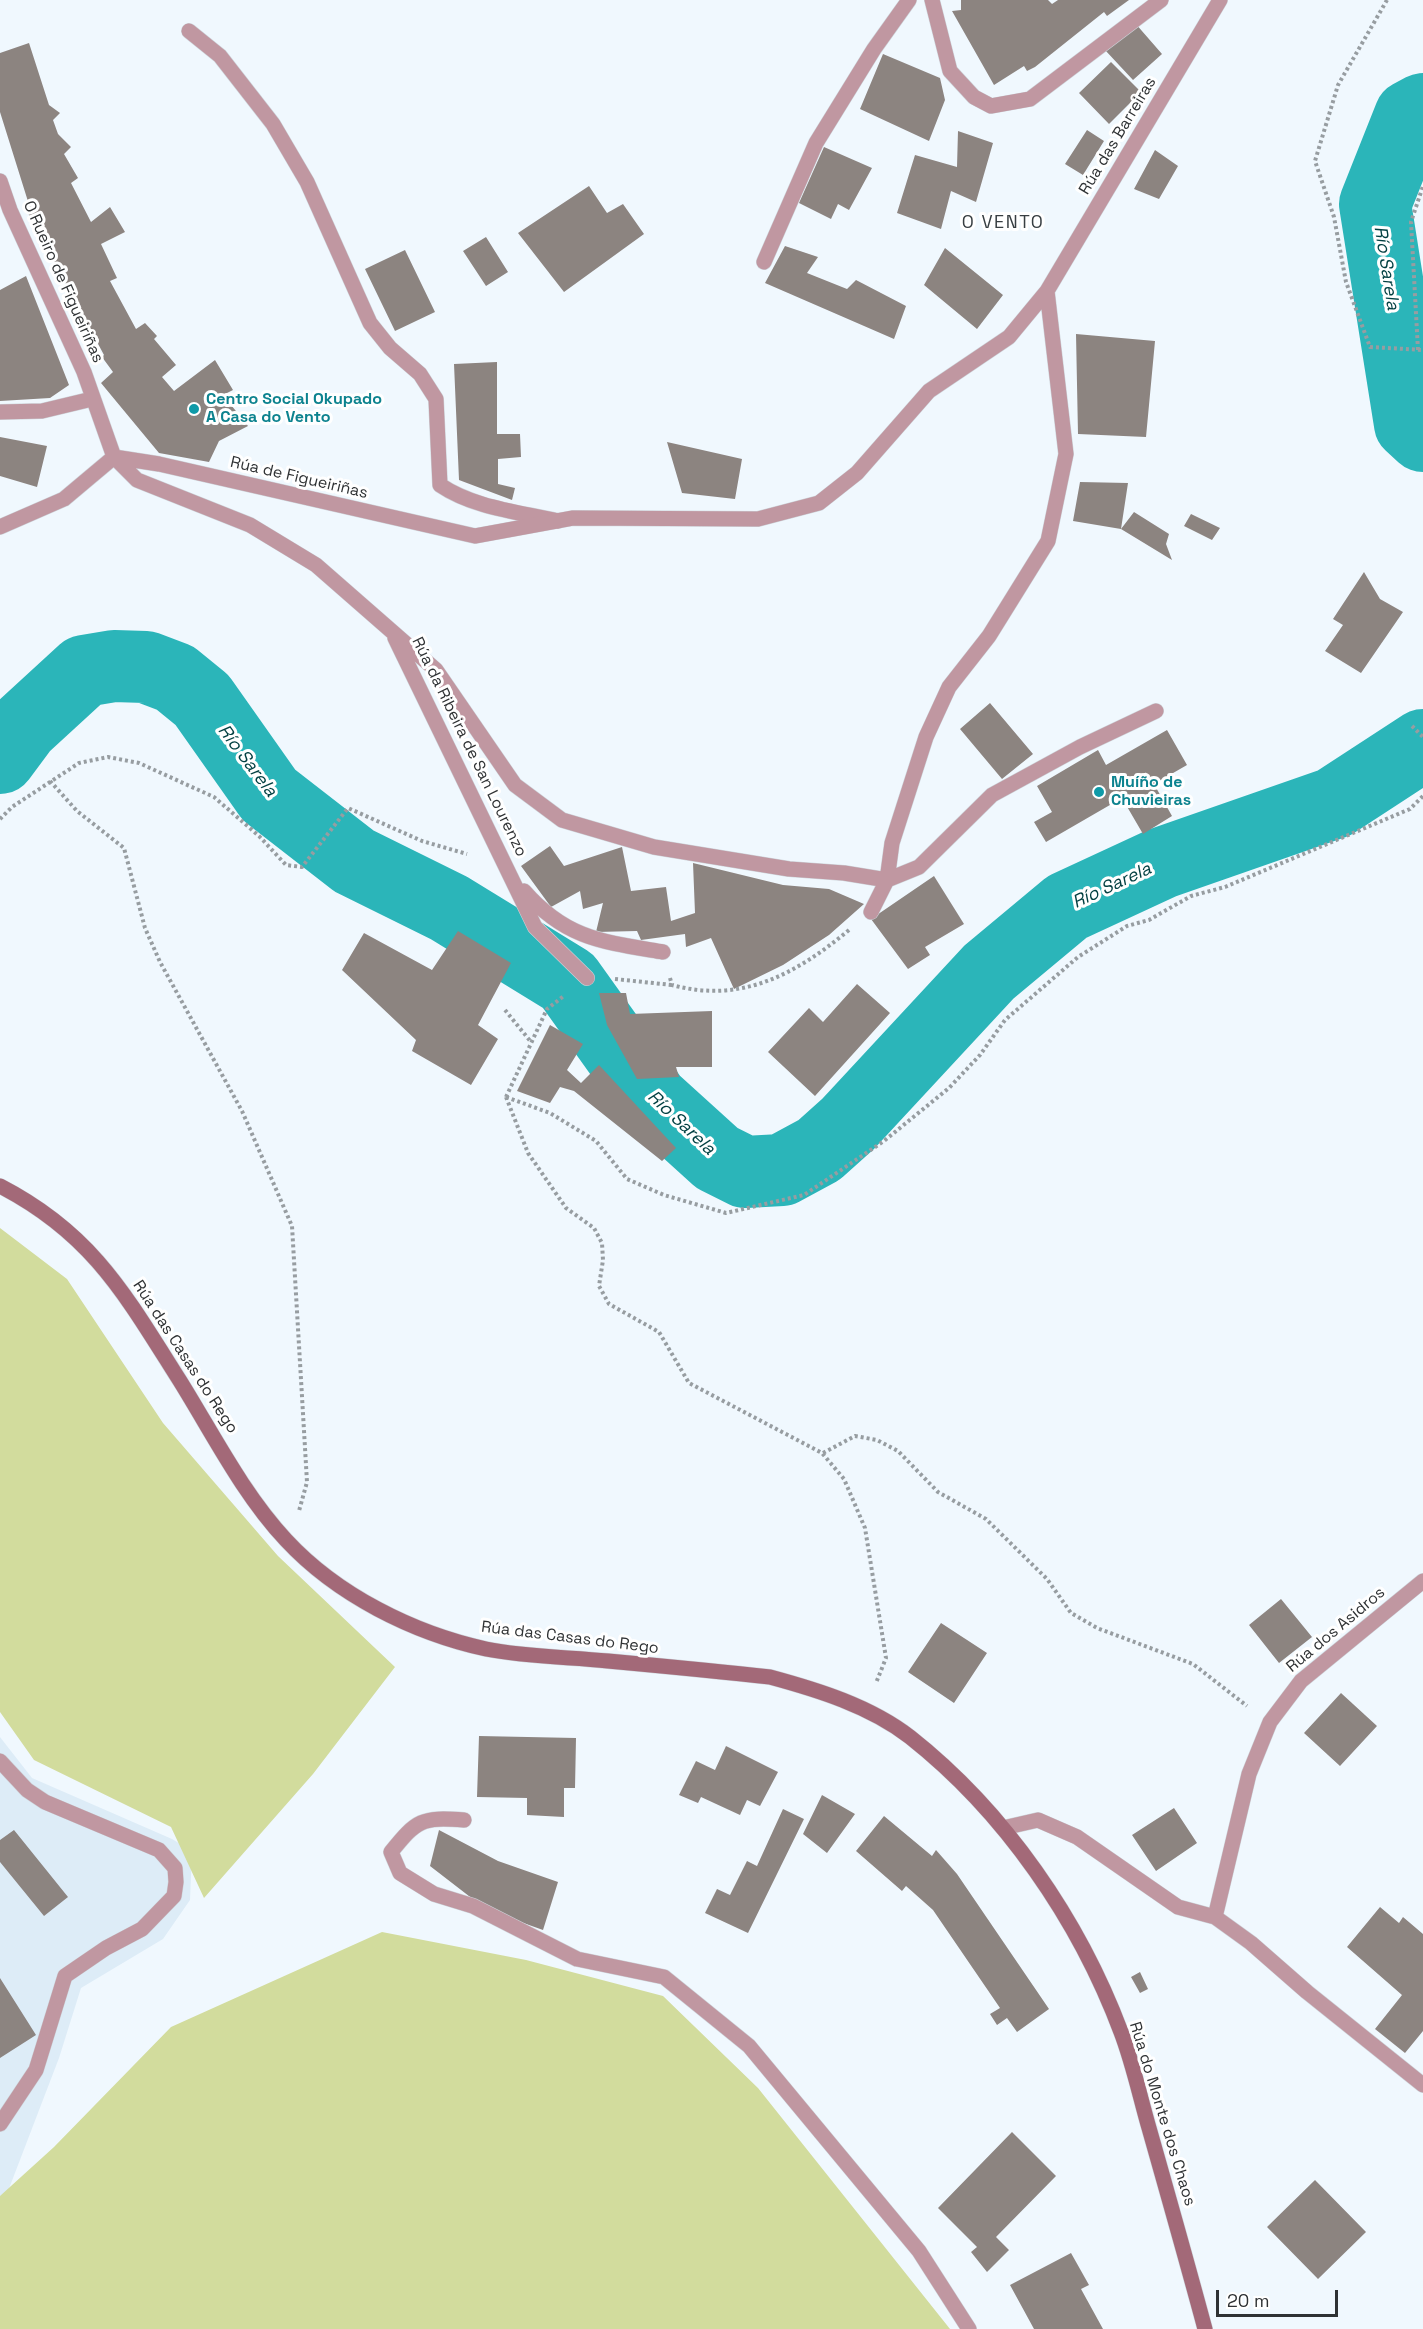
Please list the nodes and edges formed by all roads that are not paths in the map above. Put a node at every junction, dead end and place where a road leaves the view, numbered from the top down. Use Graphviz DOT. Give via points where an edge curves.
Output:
graph roads {
  1 [pos="909,0"];
  2 [pos="932,0"];
  3 [pos="1161,0"];
  4 [pos="1220,0"];
  5 [pos="189,30"];
  6 [pos="0,181"];
  7 [pos="764,262"];
  8 [pos="1047,291"];
  9 [pos="92,399"];
  10 [pos="0,412"];
  11 [pos="114,456"];
  12 [pos="558,521"];
  13 [pos="0,527"];
  14 [pos="391,630"];
  15 [pos="1156,711"];
  16 [pos="886,879"];
  17 [pos="515,880"];
  18 [pos="871,912"];
  19 [pos="663,952"];
  20 [pos="587,978"];
  21 [pos="0,1186"];
  22 [pos="1423,1581"];
  23 [pos="0,1761"];
  24 [pos="464,1820"];
  25 [pos="1003,1828"];
  26 [pos="1215,1917"];
  27 [pos="1423,2085"];
  28 [pos="0,2124"];
  29 [pos="969,2329"];
  30 [pos="1205,2329"];
  1 -- 7 [label="street" via="816,143"];
  2 -- 3 [label="street" via="950,71 974,97 991,106 1030,99"];
  4 -- 8 [label="street, Rúa das Barreiras"];
  5 -- 12 [label="street" via="220,56 273,124 307,182 370,323 390,348 420,374 436,399 440,485 481,504"];
  6 -- 9 [label="street, O Rueiro de Figueiriñas" via="84,372"];
  8 -- 12 [label="street" via="1009,337 929,391 857,473 819,503 758,519"];
  8 -- 16 [label="street" via="1066,453 1048,541 989,636 950,687 926,737 892,843"];
  9 -- 10 [label="street" via="42,411"];
  9 -- 11 [label="street, O Rueiro de Figueiriñas"];
  11 -- 12 [label="street, Rúa de Figueiriñas" via="475,536"];
  11 -- 13 [label="street" via="64,499"];
  11 -- 14 [label="street, Rúa da Ribeira de San Lourenzo" via="137,480 250,525 316,565"];
  14 -- 16 [label="street, Rúa da Ribeira de San Lourenzo" via="436,670 515,785 562,820 654,847 789,869"];
  14 -- 17 [label="street, Rúa da Ribeira de San Lourenzo"];
  15 -- 16 [label="street, Rúa da Ribeira de San Lourenzo" via="992,795 918,867"];
  16 -- 18 [label="street"];
  17 -- 19 [label="street, Rúa da Ribeira de San Lourenzo" via="544,914 596,941"];
  17 -- 20 [label="street, Rúa da Ribeira de San Lourenzo" via="535,927"];
  21 -- 25 [label="street, Rúa das Casas do Rego" via="36,1205 87,1247 125,1294 255,1499 285,1539 351,1594 389,1614 487,1649 770,1677 813,1688 865,1710 909,1737 966,1788"];
  22 -- 26 [label="street, Rúa dos Asidros" via="1300,1681 1270,1722 1249,1774"];
  23 -- 28 [label="street" via="27,1790 45,1802 159,1850 175,1868 176,1882 174,1896 142,1929 65,1976 36,2070"];
  24 -- 29 [label="street" via="440,1818 413,1825 391,1852 400,1873 434,1894 472,1906 577,1959 664,1977 749,2046 919,2251"];
  25 -- 26 [label="street" via="1038,1820 1077,1836 1178,1907"];
  25 -- 30 [label="street, Rúa do Monte dos Chaos" via="1055,1899 1094,1971 1121,2033"];
  26 -- 27 [label="street"];
}
